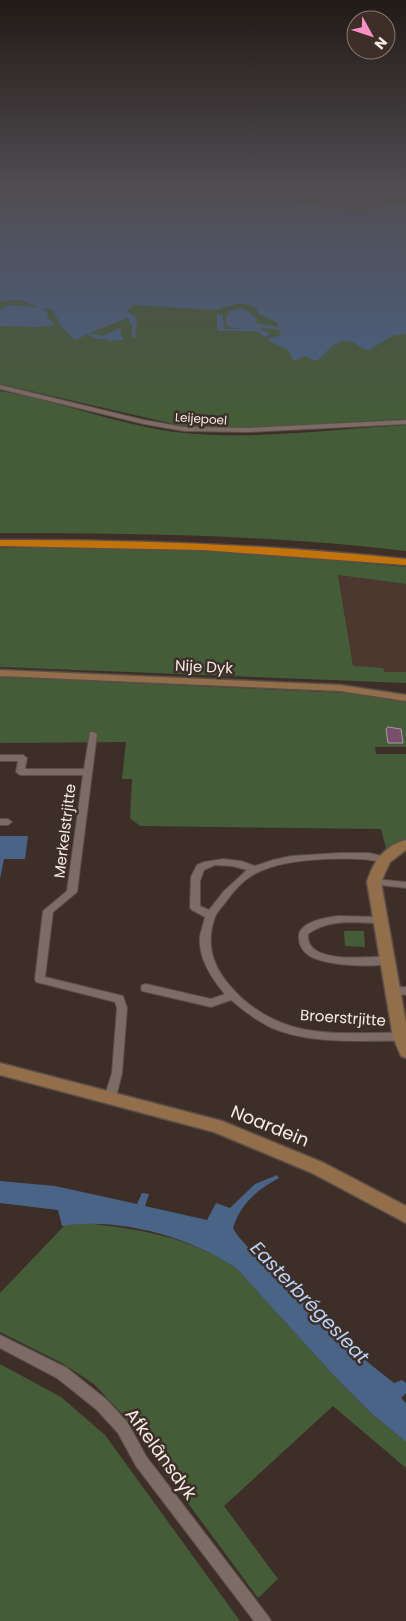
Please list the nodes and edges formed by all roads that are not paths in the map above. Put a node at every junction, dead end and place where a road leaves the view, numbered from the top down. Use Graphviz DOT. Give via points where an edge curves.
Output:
graph roads {
  1 [pos="0,388"];
  2 [pos="406,422"];
  3 [pos="0,536"];
  4 [pos="0,543"];
  5 [pos="406,554"];
  6 [pos="406,562"];
  7 [pos="0,673"];
  8 [pos="406,698"];
  9 [pos="93,734"];
  10 [pos="0,758"];
  11 [pos="88,772"];
  12 [pos="406,844"];
  13 [pos="383,860"];
  14 [pos="254,869"];
  15 [pos="374,882"];
  16 [pos="406,885"];
  17 [pos="210,916"];
  18 [pos="380,920"];
  19 [pos="387,960"];
  20 [pos="146,988"];
  21 [pos="400,991"];
  22 [pos="232,996"];
  23 [pos="400,1036"];
  24 [pos="406,1052"];
  25 [pos="0,1069"];
  26 [pos="110,1098"];
  27 [pos="406,1215"];
  28 [pos="0,1341"];
  29 [pos="263,1621"];
  1 -- 2 [label="street, Leijepoel" via="193,430"];
  3 -- 5 [label="highway" via="220,539"];
  4 -- 6 [label="highway" via="276,549"];
  7 -- 8 [label="street, Nije Dyk" via="340,688"];
  9 -- 11 [label="street, Merkelstrjitte"];
  10 -- 11 [label="street" via="23,758 20,772"];
  11 -- 26 [label="street, Merkelstrjitte" via="72,892 48,911 40,979 119,999 122,1008 116,1073"];
  12 -- 13 [label="street" via="390,852"];
  13 -- 14 [label="street, Broerstrjitte" via="361,856 294,858"];
  13 -- 15 [label="street"];
  14 -- 17 [label="street, Broerstrjitte" via="220,900"];
  14 -- 17 [label="street" via="229,862 209,863 200,868 196,874 195,908"];
  15 -- 16 [label="street"];
  15 -- 18 [label="street"];
  17 -- 22 [label="street, Broerstrjitte" via="205,936 206,956 223,989"];
  18 -- 19 [label="street"];
  18 -- 19 [label="street" via="328,920 312,925 303,933 305,945 317,958"];
  19 -- 21 [label="street"];
  20 -- 22 [label="street" via="211,1003"];
  21 -- 23 [label="street"];
  22 -- 23 [label="street, Broerstrjitte" via="265,1019 298,1032"];
  23 -- 24 [label="street"];
  25 -- 26 [label="street, Noardein"];
  26 -- 27 [label="street, Noardein" via="190,1118 258,1141 318,1168"];
  28 -- 29 [label="street, Afkelânsdyk" via="62,1373 102,1405 123,1428 141,1460"];
}
